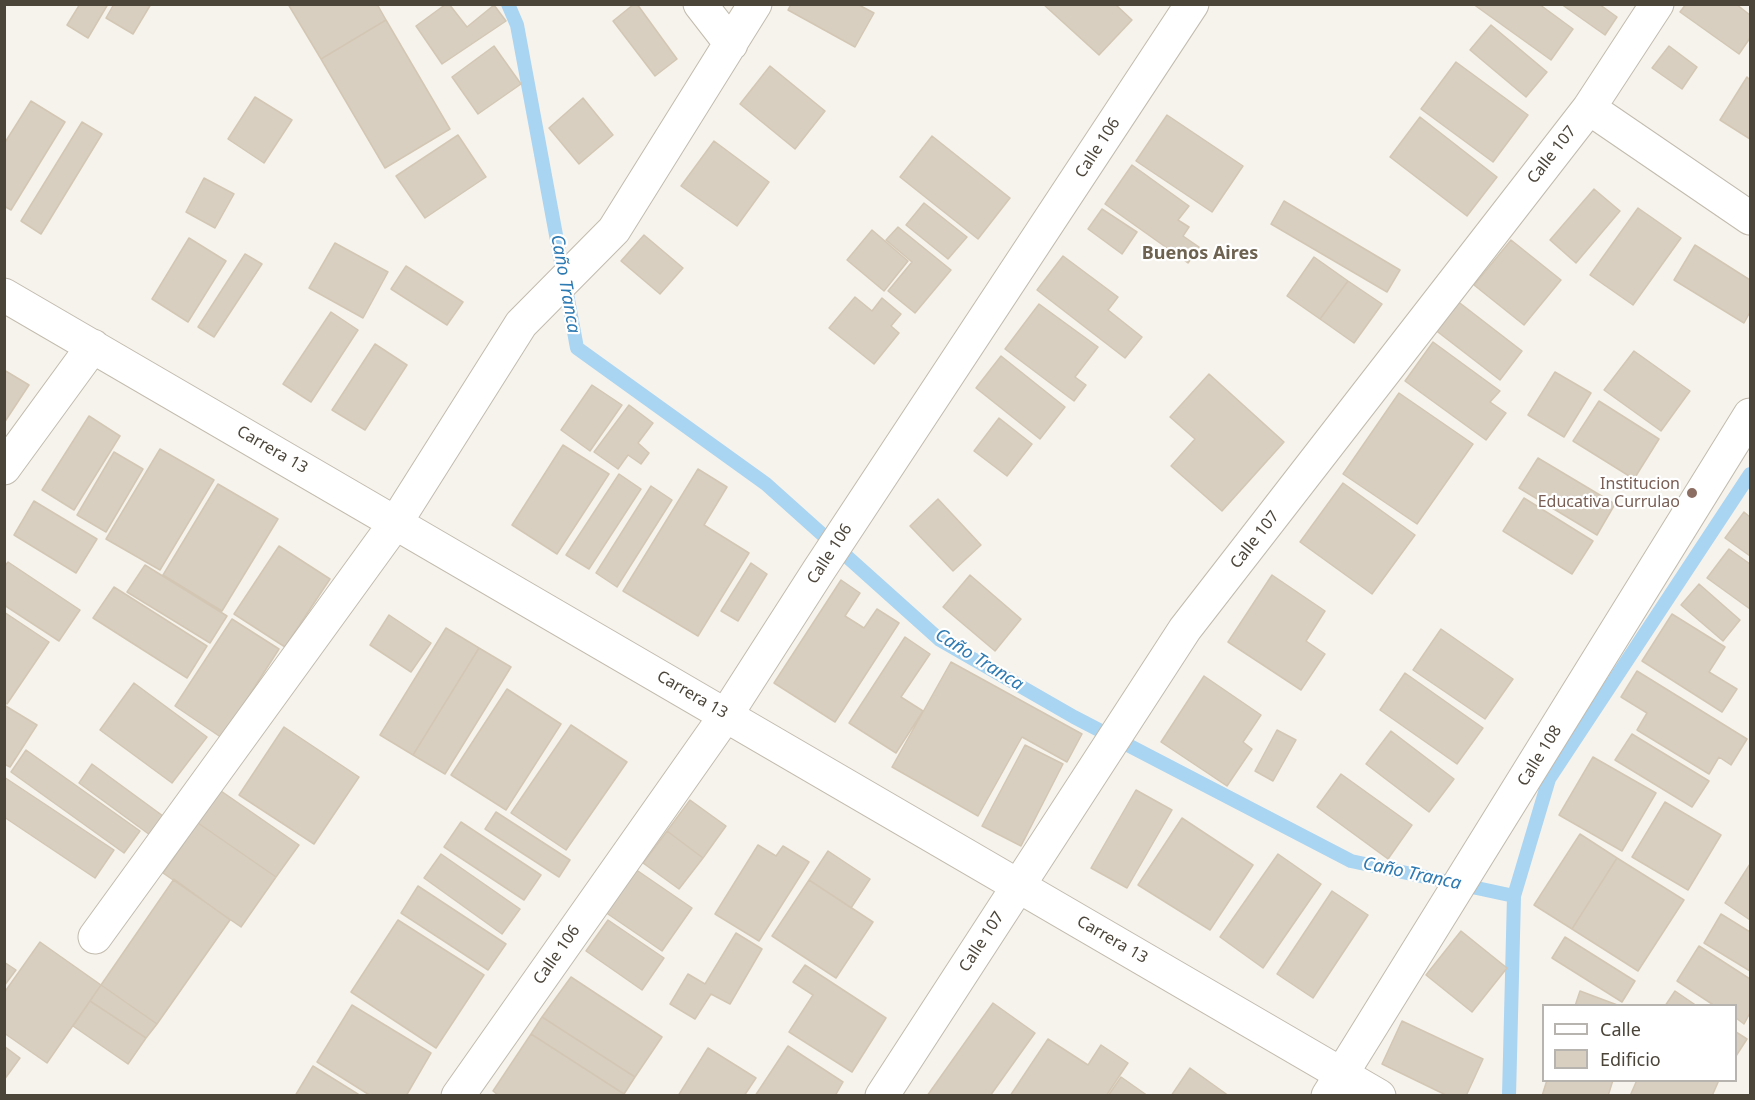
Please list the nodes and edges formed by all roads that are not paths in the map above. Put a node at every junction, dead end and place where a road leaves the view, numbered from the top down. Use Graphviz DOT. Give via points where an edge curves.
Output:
graph roads {
  1 [pos="700,4"];
  2 [pos="755,4"];
  3 [pos="1192,4"];
  4 [pos="1657,4"];
  5 [pos="731,44"];
  6 [pos="1589,108"];
  7 [pos="1750,218"];
  8 [pos="4,295"];
  9 [pos="93,346"];
  10 [pos="1750,415"];
  11 [pos="4,468"];
  12 [pos="396,522"];
  13 [pos="726,715"];
  14 [pos="1018,885"];
  15 [pos="95,937"];
  16 [pos="1335,1085"];
  17 [pos="458,1095"];
  18 [pos="882,1095"];
  19 [pos="1379,1095"];
  1 -- 5 [label="street"];
  2 -- 5 [label="street"];
  3 -- 13 [label="street, Calle 106"];
  4 -- 6 [label="street, Calle 107"];
  5 -- 12 [label="street" via="614,230 521,324"];
  6 -- 7 [label="street"];
  6 -- 14 [label="street, Calle 107" via="1185,629"];
  8 -- 9 [label="street, Carrera 13"];
  9 -- 11 [label="street"];
  9 -- 12 [label="street, Carrera 13"];
  10 -- 16 [label="street, Calle 108"];
  12 -- 13 [label="street, Carrera 13"];
  12 -- 15 [label="street"];
  13 -- 14 [label="street, Carrera 13"];
  13 -- 17 [label="street, Calle 106"];
  14 -- 16 [label="street, Carrera 13"];
  14 -- 18 [label="street, Calle 107"];
  16 -- 19 [label="street, Carrera 13"];
}
